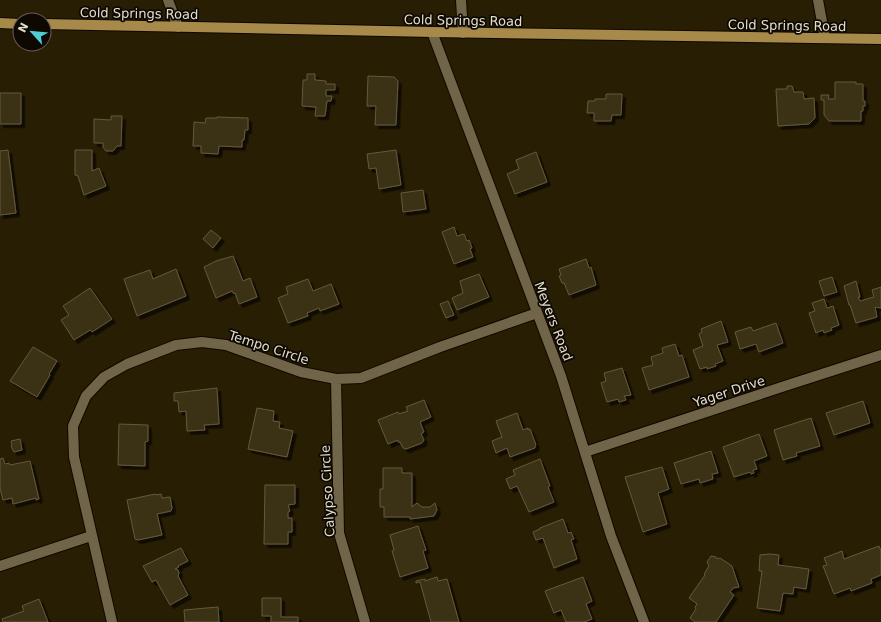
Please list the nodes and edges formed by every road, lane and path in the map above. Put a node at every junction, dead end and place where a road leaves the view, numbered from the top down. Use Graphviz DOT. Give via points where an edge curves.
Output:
graph roads {
  1 [pos="168,0"];
  2 [pos="461,0"];
  3 [pos="818,0"];
  4 [pos="0,23"];
  5 [pos="12,24"];
  6 [pos="52,24"];
  7 [pos="178,27"];
  8 [pos="432,32"];
  9 [pos="463,33"];
  10 [pos="825,38"];
  11 [pos="881,39"];
  12 [pos="537,313"];
  13 [pos="881,356"];
  14 [pos="336,379"];
  15 [pos="585,452"];
  16 [pos="92,536"];
  17 [pos="0,566"];
  18 [pos="112,622"];
  19 [pos="365,622"];
  20 [pos="644,622"];
  1 -- 7 [label="street"];
  2 -- 9 [label="street"];
  3 -- 10 [label="street"];
  4 -- 5 [label="main road"];
  6 -- 7 [label="main road, Cold Springs Road"];
  7 -- 8 [label="main road, Cold Springs Road"];
  8 -- 9 [label="main road, Cold Springs Road"];
  8 -- 12 [label="street, Meyers Road"];
  9 -- 10 [label="main road, Cold Springs Road"];
  10 -- 11 [label="main road, Cold Springs Road"];
  12 -- 14 [label="street, Tempo Circle" via="361,378"];
  12 -- 15 [label="street, Meyers Road" via="561,376"];
  13 -- 15 [label="street, Yager Drive"];
  14 -- 16 [label="street, Tempo Circle" via="301,372 226,345 202,342 176,345 127,364 104,377 86,396 73,426 74,457"];
  14 -- 19 [label="street, Calypso Circle" via="339,533"];
  15 -- 20 [label="street, Meyers Road" via="611,536"];
  16 -- 17 [label="street"];
  16 -- 18 [label="street, Tempo Circle"];
}
